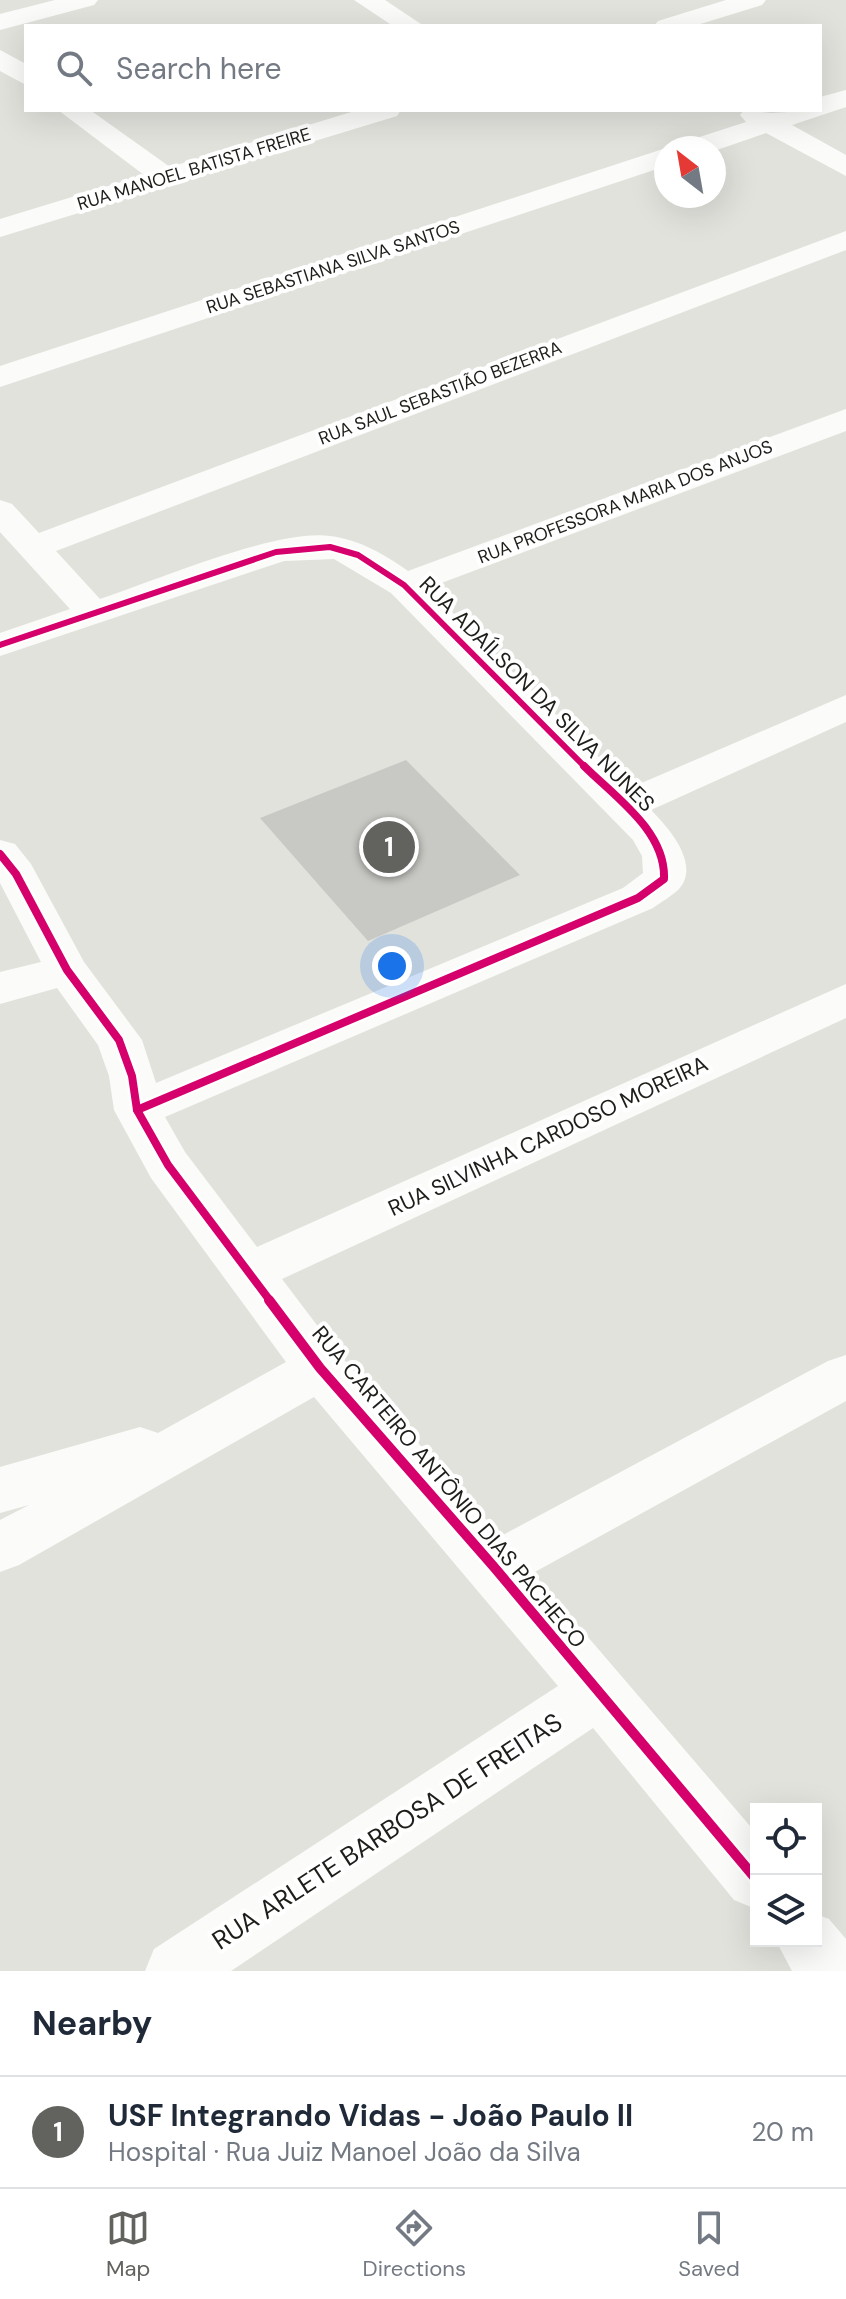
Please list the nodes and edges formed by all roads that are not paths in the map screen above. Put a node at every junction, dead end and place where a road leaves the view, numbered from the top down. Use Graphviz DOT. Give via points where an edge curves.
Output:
graph roads {
  1 [pos="85,0"];
  2 [pos="367,0"];
  3 [pos="683,0"];
  4 [pos="753,0"];
  5 [pos="709,14"];
  6 [pos="0,22"];
  7 [pos="408,24"];
  8 [pos="674,24"];
  9 [pos="0,58"];
  10 [pos="24,76"];
  11 [pos="846,98"];
  12 [pos="822,105"];
  13 [pos="75,112"];
  14 [pos="380,112"];
  15 [pos="794,112"];
  16 [pos="757,117"];
  17 [pos="718,136"];
  18 [pos="654,161"];
  19 [pos="846,167"];
  20 [pos="165,177"];
  21 [pos="0,228"];
  22 [pos="846,240"];
  23 [pos="0,377"];
  24 [pos="846,419"];
  25 [pos="0,511"];
  26 [pos="34,547"];
  27 [pos="404,585"];
  28 [pos="94,614"];
  29 [pos="0,645"];
  30 [pos="846,707"];
  31 [pos="624,806"];
  32 [pos="0,854"];
  33 [pos="67,970"];
  34 [pos="0,988"];
  35 [pos="846,1000"];
  36 [pos="137,1110"];
  37 [pos="250,1272"];
  38 [pos="320,1368"];
  39 [pos="846,1376"];
  40 [pos="213,1428"];
  41 [pos="0,1490"];
  42 [pos="0,1548"];
  43 [pos="494,1567"];
  44 [pos="599,1691"];
  45 [pos="753,1875"];
  46 [pos="812,1947"];
  47 [pos="176,1971"];
  48 [pos="832,1971"];
  1 -- 6 [label="street"];
  2 -- 7 [label="street"];
  3 -- 5 [label="street"];
  4 -- 5 [label="street"];
  5 -- 8 [label="street"];
  9 -- 10 [label="street"];
  11 -- 12 [label="street"];
  13 -- 20 [label="street"];
  14 -- 20 [label="street, RUA MANOEL BATISTA FREIRE"];
  15 -- 16 [label="street"];
  16 -- 17 [label="street"];
  16 -- 19 [label="street"];
  18 -- 23 [label="street, RUA SEBASTIANA SILVA SANTOS"];
  20 -- 21 [label="street, RUA MANOEL BATISTA FREIRE"];
  22 -- 26 [label="street, RUA SAUL SEBASTIÃO BEZERRA"];
  24 -- 27 [label="street, RUA PROFESSORA MARIA DOS ANJOS"];
  25 -- 26 [label="street"];
  26 -- 28 [label="street"];
  27 -- 28 [label="street, RUA ADAÍLSON DA SILVA NUNES" via="343,547 306,545"];
  27 -- 31 [label="street, RUA ADAÍLSON DA SILVA NUNES"];
  28 -- 29 [label="street, RUA ADAÍLSON DA SILVA NUNES"];
  30 -- 31 [label="street"];
  31 -- 36 [label="street, RUA ADAÍLSON DA SILVA NUNES" via="667,859 664,879 638,898"];
  32 -- 33 [label="street, RUA CARTEIRO ANTÔNIO DIAS PACHECO"];
  33 -- 34 [label="street"];
  33 -- 36 [label="street, RUA CARTEIRO ANTÔNIO DIAS PACHECO" via="119,1040"];
  35 -- 37 [label="street, RUA SILVINHA CARDOSO MOREIRA"];
  36 -- 37 [label="street, RUA CARTEIRO ANTÔNIO DIAS PACHECO" via="168,1165"];
  37 -- 38 [label="street, RUA CARTEIRO ANTÔNIO DIAS PACHECO"];
  38 -- 40 [label="street"];
  38 -- 43 [label="street, RUA CARTEIRO ANTÔNIO DIAS PACHECO"];
  39 -- 43 [label="street"];
  40 -- 41 [label="street"];
  40 -- 42 [label="street"];
  43 -- 44 [label="street, RUA CARTEIRO ANTÔNIO DIAS PACHECO"];
  44 -- 45 [label="street, RUA CARTEIRO ANTÔNIO DIAS PACHECO"];
  44 -- 47 [label="street, RUA ARLETE BARBOSA DE FREITAS"];
  46 -- 48 [label="street"];
}
